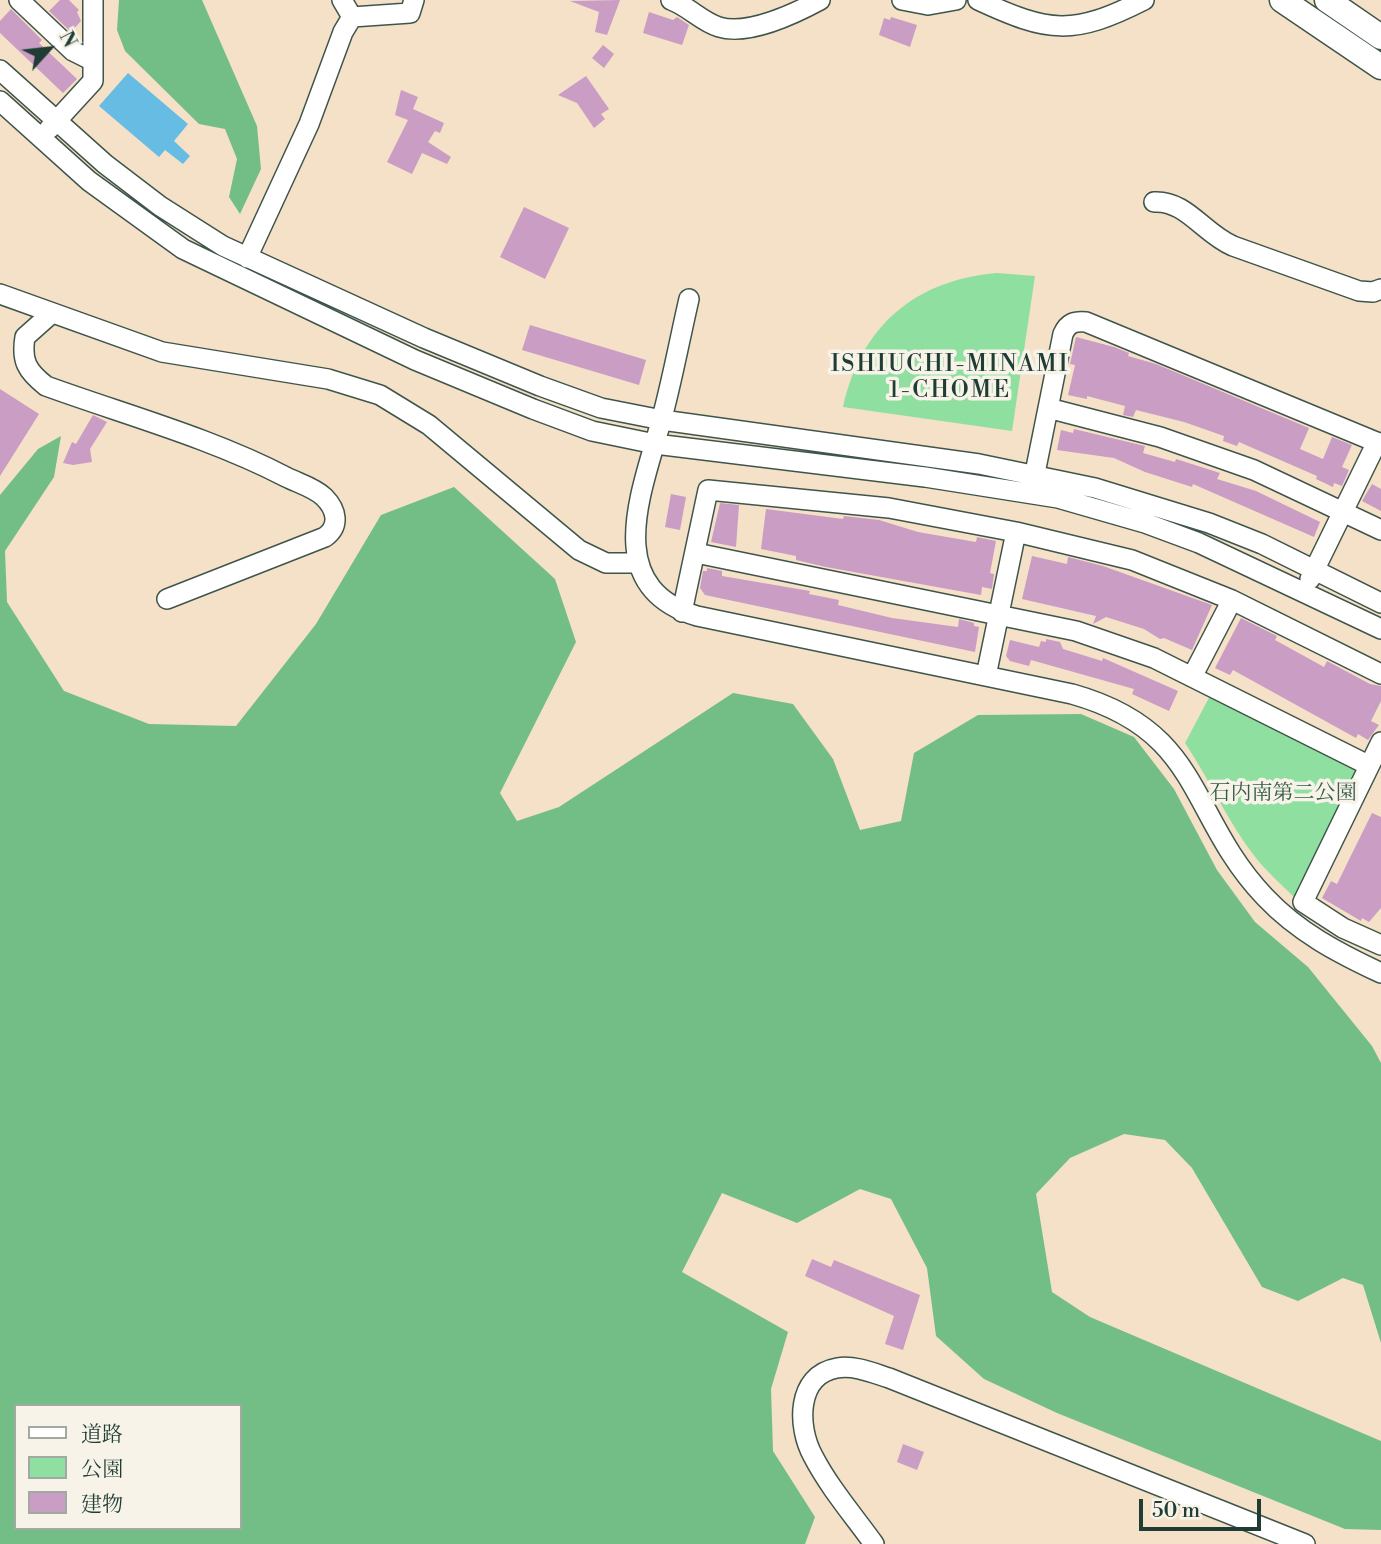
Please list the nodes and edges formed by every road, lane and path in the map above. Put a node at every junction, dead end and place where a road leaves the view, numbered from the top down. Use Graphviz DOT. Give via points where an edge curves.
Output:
graph roads {
  1 [pos="19,0"];
  2 [pos="93,0"];
  3 [pos="414,0"];
  4 [pos="671,0"];
  5 [pos="820,0"];
  6 [pos="902,0"];
  7 [pos="956,0"];
  8 [pos="978,0"];
  9 [pos="1144,0"];
  10 [pos="1282,0"];
  11 [pos="1327,0"];
  12 [pos="347,8"];
  13 [pos="1381,37"];
  14 [pos="93,61"];
  15 [pos="1381,67"];
  16 [pos="0,70"];
  17 [pos="0,102"];
  18 [pos="57,121"];
  19 [pos="40,139"];
  20 [pos="1154,202"];
  21 [pos="247,258"];
  22 [pos="1381,289"];
  23 [pos="0,294"];
  24 [pos="688,299"];
  25 [pos="52,313"];
  26 [pos="1048,408"];
  27 [pos="662,420"];
  28 [pos="1379,443"];
  29 [pos="655,444"];
  30 [pos="1035,473"];
  31 [pos="1344,511"];
  32 [pos="1381,530"];
  33 [pos="1016,532"];
  34 [pos="696,553"];
  35 [pos="638,563"];
  36 [pos="1315,569"];
  37 [pos="1305,591"];
  38 [pos="167,599"];
  39 [pos="1232,600"];
  40 [pos="1381,603"];
  41 [pos="682,612"];
  42 [pos="999,616"];
  43 [pos="1381,629"];
  44 [pos="1381,674"];
  45 [pos="986,676"];
  46 [pos="1192,677"];
  47 [pos="1381,742"];
  48 [pos="1368,765"];
  49 [pos="1380,942"];
  50 [pos="1381,972"];
  51 [pos="874,1544"];
  52 [pos="1305,1544"];
  1 -- 14 [label="street" via="73,51"];
  2 -- 14 [label="street"];
  3 -- 12 [label="street" via="410,13"];
  4 -- 5 [label="street" via="731,29 787,17"];
  6 -- 7 [label="street" via="928,5"];
  8 -- 9 [label="street" via="1034,23 1071,26 1097,23"];
  10 -- 15 [label="main road"];
  11 -- 13 [label="main road"];
  12 -- 21 [label="street" via="343,32 304,137"];
  14 -- 18 [label="street" via="91,84"];
  16 -- 18 [label="street"];
  17 -- 19 [label="street"];
  18 -- 19 [label="street"];
  18 -- 21 [label="street" via="160,206"];
  19 -- 29 [label="street" via="145,224 215,267 533,409 592,430"];
  20 -- 22 [label="street" via="1174,203 1216,238 1233,246 1359,291"];
  21 -- 27 [label="street" via="540,386 601,408"];
  23 -- 25 [label="street"];
  24 -- 27 [label="street"];
  25 -- 35 [label="street" via="162,352 328,379 380,395 429,425 579,550 606,563"];
  25 -- 38 [label="street" via="25,337 22,355 28,372 46,386 234,453 322,495 333,508 333,531 325,537"];
  26 -- 28 [label="street" via="1063,334 1076,321 1086,322"];
  26 -- 30 [label="street"];
  26 -- 31 [label="street" via="1160,437 1254,470"];
  27 -- 29 [label="street"];
  27 -- 30 [label="street"];
  28 -- 31 [label="street"];
  29 -- 35 [label="street" via="636,522"];
  29 -- 37 [label="street" via="1058,498 1156,527"];
  30 -- 36 [label="street" via="1209,523"];
  31 -- 32 [label="street"];
  31 -- 36 [label="street"];
  33 -- 34 [label="street" via="889,508 708,490"];
  33 -- 39 [label="street" via="1132,560"];
  33 -- 42 [label="street"];
  34 -- 41 [label="street"];
  34 -- 42 [label="street"];
  35 -- 41 [label="street" via="650,588"];
  36 -- 37 [label="street"];
  36 -- 40 [label="street"];
  37 -- 43 [label="street"];
  39 -- 44 [label="street"];
  39 -- 46 [label="street"];
  41 -- 45 [label="street"];
  42 -- 45 [label="street"];
  42 -- 46 [label="street" via="1076,631 1154,658"];
  45 -- 50 [label="street" via="1094,700 1153,734 1184,767 1230,850 1264,897 1318,941"];
  46 -- 48 [label="street"];
  47 -- 48 [label="street"];
  48 -- 49 [label="street" via="1303,902 1343,928"];
  51 -- 52 [label="street" via="830,1484 805,1437 802,1412 810,1384 820,1374 837,1368 889,1378"];
}
